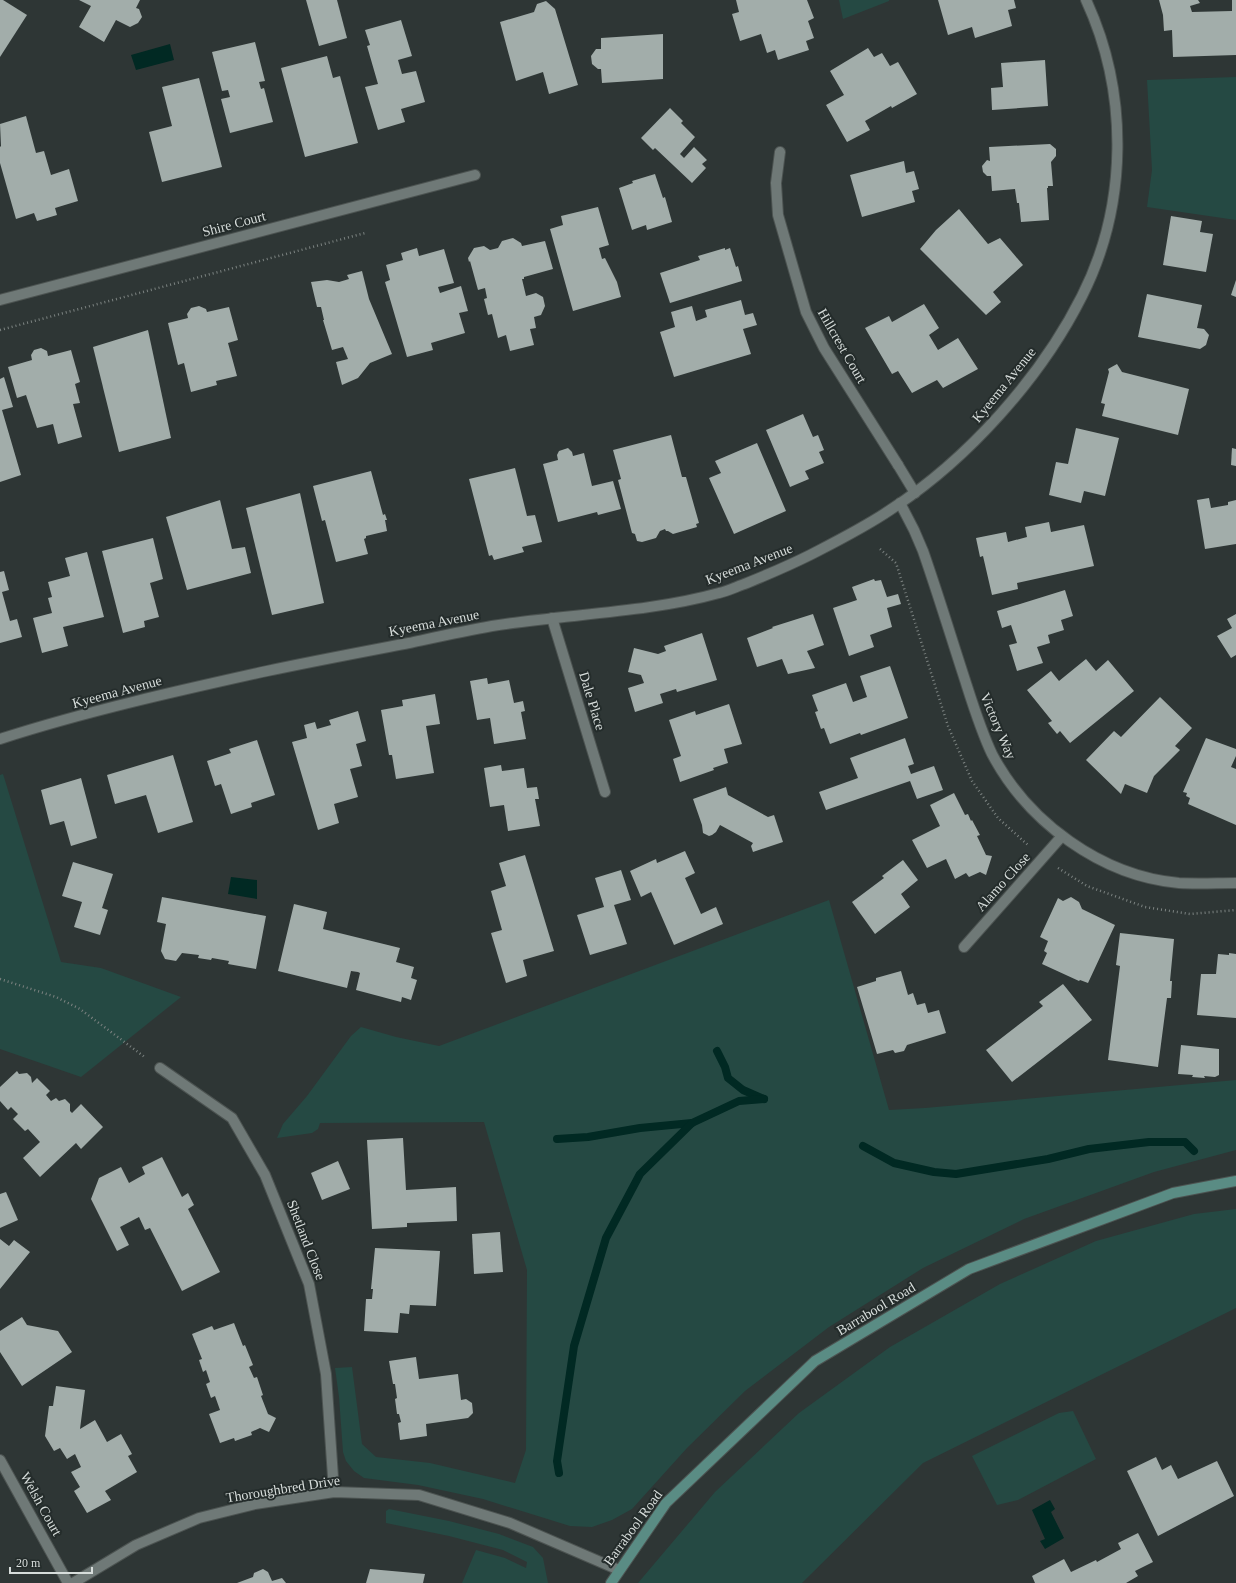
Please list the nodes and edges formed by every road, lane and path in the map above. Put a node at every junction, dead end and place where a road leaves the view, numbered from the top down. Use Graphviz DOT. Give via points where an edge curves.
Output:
graph roads {
  1 [pos="1086,0"];
  2 [pos="780,152"];
  3 [pos="475,175"];
  4 [pos="365,233"];
  5 [pos="0,300"];
  6 [pos="0,330"];
  7 [pos="915,493"];
  8 [pos="900,504"];
  9 [pos="552,618"];
  10 [pos="0,739"];
  11 [pos="605,792"];
  12 [pos="1062,836"];
  13 [pos="1236,883"];
  14 [pos="964,947"];
  15 [pos="0,979"];
  16 [pos="160,1068"];
  17 [pos="1236,1181"];
  18 [pos="0,1460"];
  19 [pos="334,1492"];
  20 [pos="619,1570"];
  21 [pos="68,1583"];
  22 [pos="73,1583"];
  23 [pos="611,1583"];
  1 -- 7 [label="street, Kyeema Avenue" via="1100,33 1108,63 1117,121 1116,178 1107,230 1099,257 1090,282 1058,340 1021,390 981,434"];
  2 -- 7 [label="street, Hillcrest Court" via="776,183 778,215 806,312 824,348"];
  3 -- 5 [label="street, Shire Court"];
  4 -- 6 [label="path"];
  7 -- 8 [label="street, Kyeema Avenue"];
  8 -- 9 [label="street, Kyeema Avenue" via="782,569 720,593 659,605"];
  8 -- 12 [label="street, Victory Way" via="923,551 976,715 992,753 1026,803"];
  9 -- 10 [label="street, Kyeema Avenue" via="492,626 164,694"];
  9 -- 11 [label="street, Dale Place"];
  12 -- 13 [label="street, Victory Way" via="1098,858 1137,874 1178,883"];
  12 -- 14 [label="street, Alamo Close"];
  15 -- 16 [label="path" via="80,1009"];
  16 -- 19 [label="street, Shetland Close" via="232,1118 268,1183 309,1284 326,1374"];
  17 -- 20 [label="main road, Barrabool Road" via="1173,1193 970,1269 815,1361 666,1503"];
  18 -- 21 [label="street, Welsh Court"];
  19 -- 20 [label="street, Thoroughbred Drive" via="419,1495 510,1523"];
  19 -- 22 [label="street, Thoroughbred Drive" via="255,1504 199,1518 136,1544"];
  20 -- 23 [label="main road, Barrabool Road"];
}
